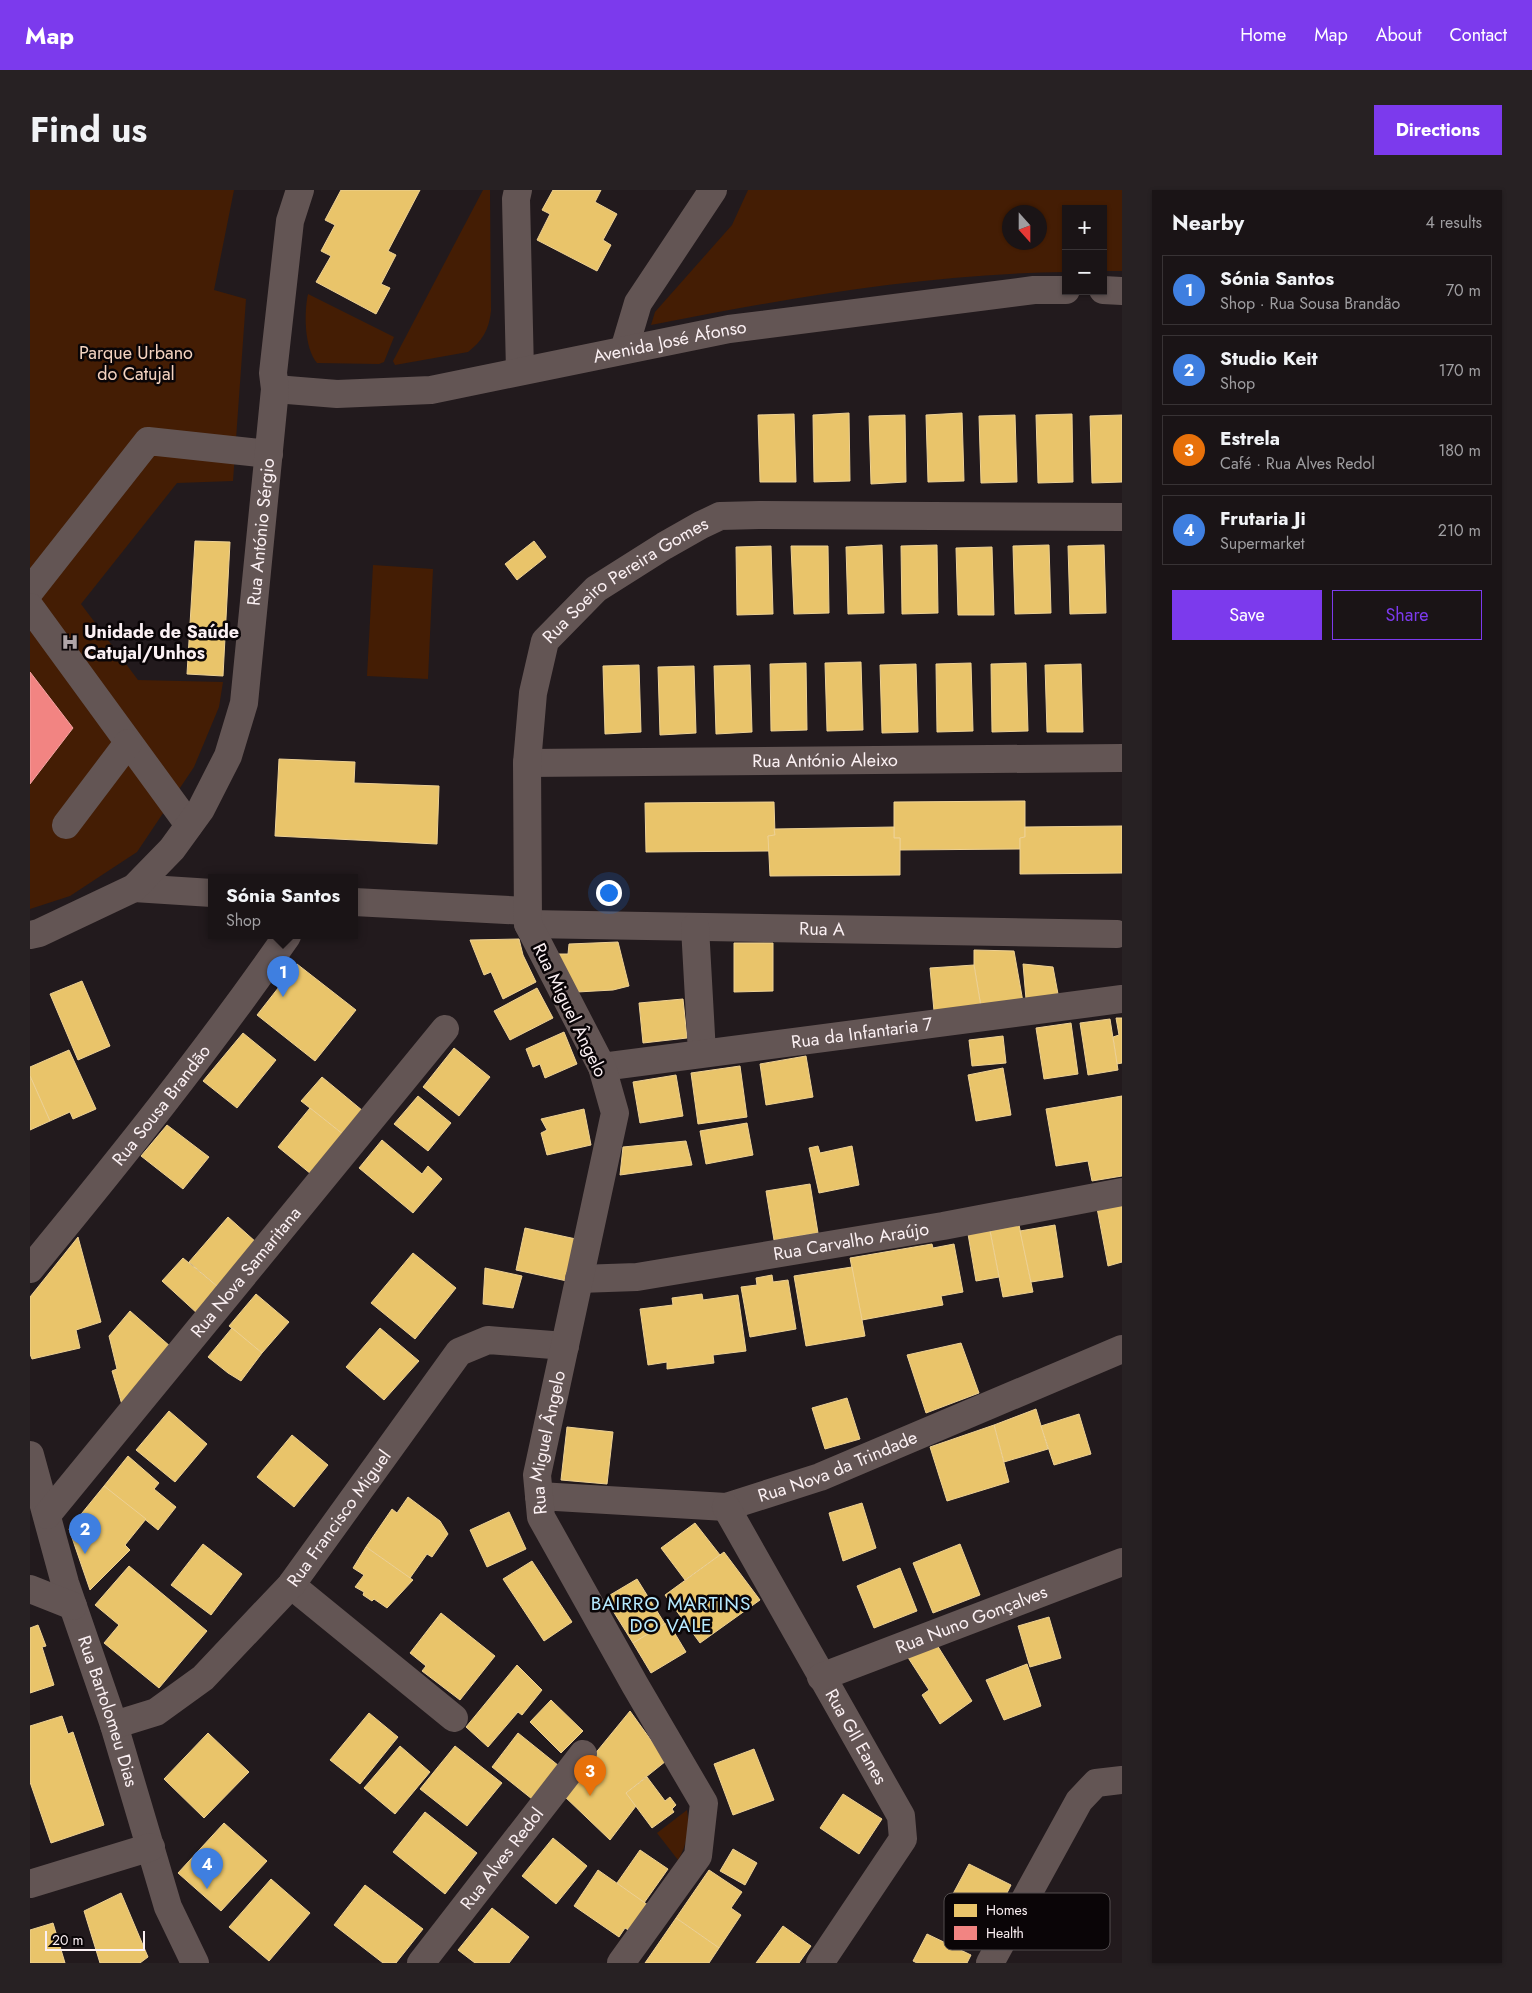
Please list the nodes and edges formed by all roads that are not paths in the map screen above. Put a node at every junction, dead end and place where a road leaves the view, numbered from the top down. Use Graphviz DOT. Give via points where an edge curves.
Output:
graph roads {
  1 [pos="300,190"];
  2 [pos="518,190"];
  3 [pos="713,190"];
  4 [pos="1062,290"];
  5 [pos="1107,290"];
  6 [pos="1122,291"];
  7 [pos="624,350"];
  8 [pos="520,371"];
  9 [pos="275,389"];
  10 [pos="268,454"];
  11 [pos="1122,517"];
  12 [pos="30,591"];
  13 [pos="30,607"];
  14 [pos="128,743"];
  15 [pos="1122,758"];
  16 [pos="527,763"];
  17 [pos="66,825"];
  18 [pos="190,825"];
  19 [pos="134,888"];
  20 [pos="208,893"];
  21 [pos="358,902"];
  22 [pos="528,917"];
  23 [pos="695,926"];
  24 [pos="1117,934"];
  25 [pos="33,937"];
  26 [pos="285,939"];
  27 [pos="1122,999"];
  28 [pos="445,1029"];
  29 [pos="702,1053"];
  30 [pos="602,1067"];
  31 [pos="1122,1192"];
  32 [pos="30,1269"];
  33 [pos="579,1279"];
  34 [pos="565,1346"];
  35 [pos="1122,1350"];
  36 [pos="30,1455"];
  37 [pos="539,1496"];
  38 [pos="726,1507"];
  39 [pos="47,1515"];
  40 [pos="1122,1562"];
  41 [pos="291,1585"];
  42 [pos="30,1589"];
  43 [pos="73,1606"];
  44 [pos="821,1678"];
  45 [pos="454,1718"];
  46 [pos="114,1725"];
  47 [pos="583,1754"];
  48 [pos="1122,1780"];
  49 [pos="151,1847"];
  50 [pos="30,1884"];
  51 [pos="1028,1893"];
  52 [pos="997,1950"];
  53 [pos="195,1963"];
  54 [pos="421,1963"];
  55 [pos="621,1963"];
  56 [pos="820,1963"];
  57 [pos="990,1963"];
  1 -- 9 [label="street, Rua António Sérgio" via="290,221 273,373"];
  2 -- 8 [label="street"];
  3 -- 7 [label="street" via="638,303"];
  4 -- 7 [label="street, Avenida José Afonso" via="1034,290 729,329"];
  5 -- 6 [label="street"];
  7 -- 8 [label="street, Avenida José Afonso"];
  8 -- 9 [label="street, Avenida José Afonso" via="431,390 337,394"];
  9 -- 10 [label="street, Rua António Sérgio"];
  10 -- 12 [label="street" via="148,440"];
  10 -- 18 [label="street, Rua António Sérgio" via="244,703 228,756"];
  11 -- 16 [label="street, Rua Soeiro Pereira Gomes" via="720,516 596,589 545,641 533,693"];
  13 -- 14 [label="street"];
  14 -- 17 [label="street"];
  14 -- 18 [label="street"];
  15 -- 16 [label="street, Rua António Aleixo"];
  16 -- 22 [label="street, Rua Soeiro Pereira Gomes"];
  18 -- 19 [label="street, Rua António Sérgio"];
  19 -- 20 [label="street"];
  19 -- 25 [label="street, Rua António Sérgio"];
  21 -- 22 [label="street"];
  22 -- 23 [label="street, Rua A"];
  22 -- 30 [label="street, Rua Miguel Ângelo"];
  23 -- 24 [label="street, Rua A"];
  23 -- 29 [label="street"];
  26 -- 32 [label="street, Rua Sousa Brandão" via="107,1175"];
  27 -- 29 [label="street, Rua da Infantaria 7"];
  28 -- 39 [label="street, Rua Nova Samaritana"];
  29 -- 30 [label="street, Rua da Infantaria 7"];
  30 -- 33 [label="street, Rua Miguel Ângelo" via="615,1113"];
  31 -- 33 [label="street, Rua Carvalho Araújo" via="943,1226 637,1277"];
  33 -- 34 [label="street, Rua Miguel Ângelo"];
  34 -- 37 [label="street, Rua Miguel Ângelo" via="537,1475"];
  34 -- 41 [label="street, Rua Francisco Miguel" via="488,1340 459,1352"];
  35 -- 38 [label="street, Rua Nova da Trindade" via="820,1477"];
  36 -- 39 [label="street, Rua Bartolomeu Dias"];
  37 -- 38 [label="street, Rua Nova da Trindade"];
  37 -- 55 [label="street, Rua Miguel Ângelo" via="541,1517 704,1803 698,1856"];
  38 -- 44 [label="street, Rua GIl Eanes"];
  39 -- 43 [label="street, Rua Bartolomeu Dias"];
  40 -- 44 [label="street, Rua Nuno Gonçalves"];
  41 -- 45 [label="street"];
  41 -- 46 [label="street, Rua Francisco Miguel" via="203,1678 156,1712"];
  42 -- 43 [label="street"];
  43 -- 46 [label="street, Rua Bartolomeu Dias"];
  44 -- 56 [label="street, Rua GIl Eanes" via="901,1816 903,1839"];
  46 -- 49 [label="street, Rua Bartolomeu Dias"];
  47 -- 54 [label="street, Rua Alves Redol"];
  48 -- 51 [label="street" via="1096,1782 1079,1801"];
  49 -- 50 [label="street"];
  49 -- 53 [label="street, Rua Bartolomeu Dias" via="168,1906"];
  52 -- 57 [label="street"];
}
